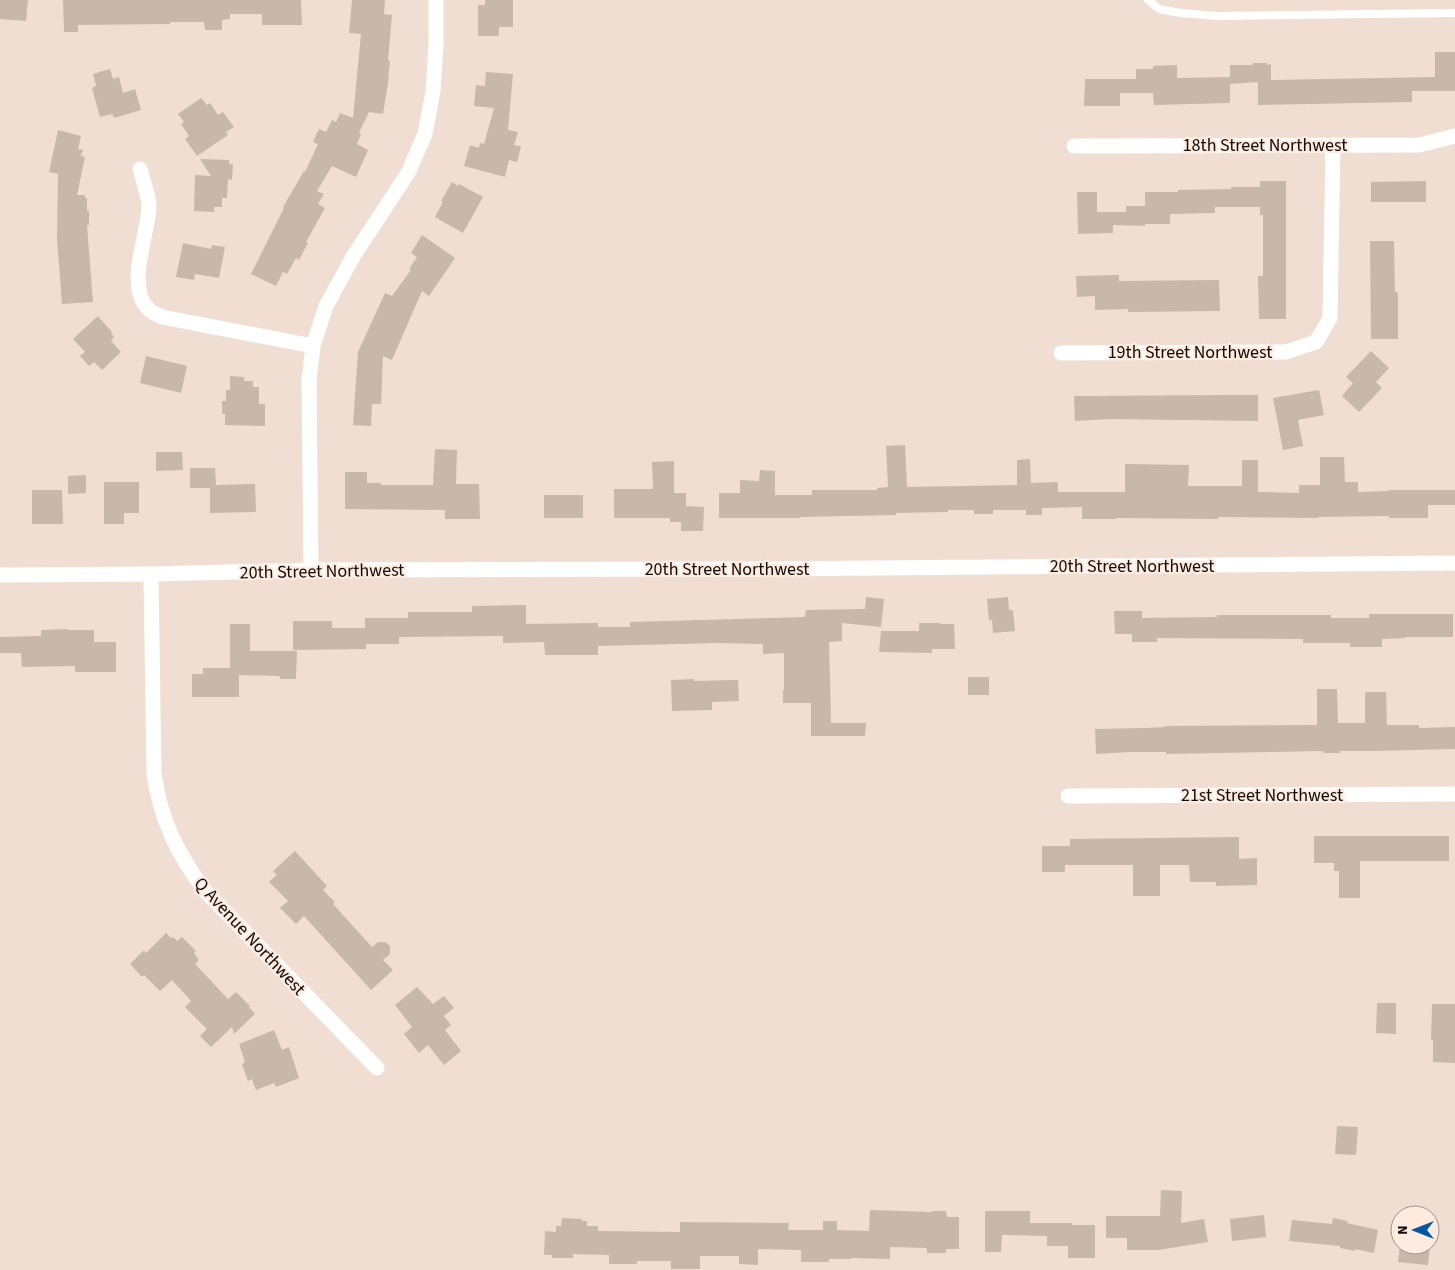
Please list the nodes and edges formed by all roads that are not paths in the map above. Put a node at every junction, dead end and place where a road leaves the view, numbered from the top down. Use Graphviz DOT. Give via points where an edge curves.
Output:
graph roads {
  1 [pos="436,0"];
  2 [pos="1148,0"];
  3 [pos="1455,13"];
  4 [pos="1455,136"];
  5 [pos="1332,145"];
  6 [pos="1074,146"];
  7 [pos="140,169"];
  8 [pos="313,346"];
  9 [pos="1062,353"];
  10 [pos="1455,563"];
  11 [pos="311,570"];
  12 [pos="151,574"];
  13 [pos="0,575"];
  14 [pos="1455,794"];
  15 [pos="1068,796"];
  16 [pos="377,1068"];
  1 -- 8 [label="street" via="434,91 425,134 408,173 354,255 326,306"];
  2 -- 3 [label="lane" via="1159,9 1180,14 1219,16"];
  4 -- 5 [label="street, 18th Street Northwest" via="1419,145"];
  5 -- 6 [label="street, 18th Street Northwest"];
  5 -- 9 [label="street, 19th Street Northwest" via="1330,318 1316,342 1286,352"];
  7 -- 8 [label="street" via="149,206 137,276 139,290 151,311 162,317"];
  8 -- 11 [label="street" via="309,380"];
  10 -- 11 [label="street, 20th Street Northwest"];
  11 -- 12 [label="street, 20th Street Northwest"];
  12 -- 13 [label="street, 20th Street Northwest"];
  12 -- 16 [label="street, Q Avenue Northwest" via="154,774 174,844 205,891"];
  14 -- 15 [label="street, 21st Street Northwest"];
}
